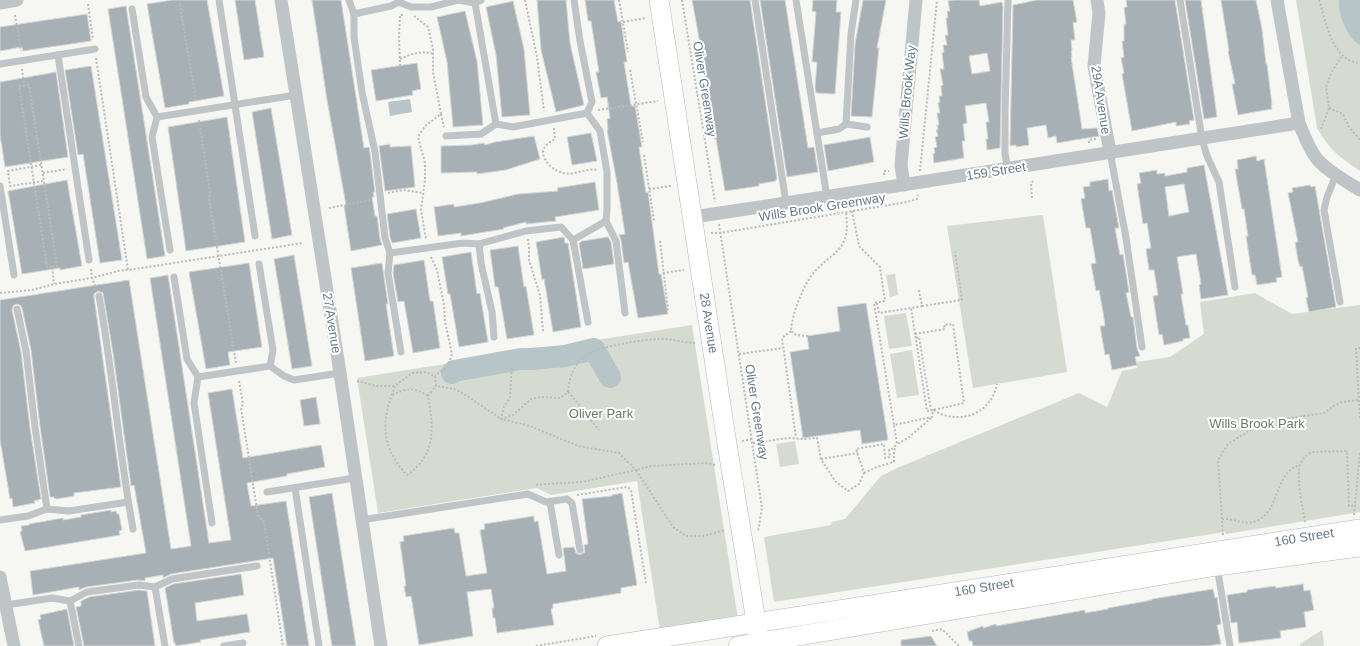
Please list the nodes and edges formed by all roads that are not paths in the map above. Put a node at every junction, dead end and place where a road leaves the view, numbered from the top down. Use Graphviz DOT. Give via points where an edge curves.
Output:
graph roads {
  1 [pos="17,0"];
  2 [pos="219,0"];
  3 [pos="281,0"];
  4 [pos="349,0"];
  5 [pos="574,0"];
  6 [pos="659,0"];
  7 [pos="755,0"];
  8 [pos="796,0"];
  9 [pos="856,0"];
  10 [pos="916,0"];
  11 [pos="1008,0"];
  12 [pos="1097,0"];
  13 [pos="1180,0"];
  14 [pos="1277,0"];
  15 [pos="399,1"];
  16 [pos="478,2"];
  17 [pos="0,3"];
  18 [pos="132,9"];
  19 [pos="354,14"];
  20 [pos="95,49"];
  21 [pos="58,55"];
  22 [pos="0,64"];
  23 [pos="296,95"];
  24 [pos="235,104"];
  25 [pos="587,113"];
  26 [pos="156,117"];
  27 [pos="1299,123"];
  28 [pos="496,124"];
  29 [pos="846,124"];
  30 [pos="867,127"];
  31 [pos="817,133"];
  32 [pos="446,136"];
  33 [pos="1202,139"];
  34 [pos="1110,152"];
  35 [pos="1008,169"];
  36 [pos="1336,175"];
  37 [pos="904,185"];
  38 [pos="0,186"];
  39 [pos="1360,190"];
  40 [pos="827,197"];
  41 [pos="786,204"];
  42 [pos="693,217"];
  43 [pos="606,221"];
  44 [pos="255,236"];
  45 [pos="573,240"];
  46 [pos="479,244"];
  47 [pos="170,250"];
  48 [pos="390,253"];
  49 [pos="89,260"];
  50 [pos="259,264"];
  51 [pos="14,275"];
  52 [pos="174,277"];
  53 [pos="1236,287"];
  54 [pos="99,296"];
  55 [pos="1340,302"];
  56 [pos="17,309"];
  57 [pos="625,313"];
  58 [pos="588,322"];
  59 [pos="494,337"];
  60 [pos="1142,347"];
  61 [pos="401,352"];
  62 [pos="270,366"];
  63 [pos="340,373"];
  64 [pos="198,377"];
  65 [pos="355,478"];
  66 [pos="295,488"];
  67 [pos="267,492"];
  68 [pos="128,502"];
  69 [pos="550,502"];
  70 [pos="47,510"];
  71 [pos="0,520"];
  72 [pos="361,520"];
  73 [pos="212,523"];
  74 [pos="1357,523"];
  75 [pos="133,529"];
  76 [pos="1360,547"];
  77 [pos="580,550"];
  78 [pos="559,555"];
  79 [pos="256,566"];
  80 [pos="1217,566"];
  81 [pos="0,577"];
  82 [pos="155,587"];
  83 [pos="70,601"];
  84 [pos="6,605"];
  85 [pos="757,623"];
  86 [pos="243,643"];
  87 [pos="760,644"];
  88 [pos="14,646"];
  89 [pos="79,646"];
  90 [pos="165,646"];
  91 [pos="224,646"];
  92 [pos="319,646"];
  93 [pos="380,646"];
  94 [pos="607,646"];
  95 [pos="738,646"];
  96 [pos="1230,646"];
  1 -- 17 [label="street"];
  2 -- 24 [label="lane"];
  3 -- 23 [label="street, 27 Avenue"];
  4 -- 19 [label="lane"];
  5 -- 25 [label="lane" via="592,102"];
  6 -- 42 [label="main road, 28 Avenue"];
  7 -- 41 [label="lane"];
  8 -- 31 [label="lane"];
  9 -- 29 [label="lane" via="851,34"];
  10 -- 37 [label="street, Wills Brook Way" via="901,166"];
  11 -- 35 [label="lane" via="1005,112 1005,154"];
  12 -- 34 [label="street, 29A Avenue" via="1099,13 1094,66"];
  13 -- 33 [label="lane"];
  14 -- 27 [label="street"];
  15 -- 16 [label="lane" via="411,7 430,7 458,0"];
  15 -- 19 [label="lane" via="391,6"];
  16 -- 28 [label="lane"];
  18 -- 26 [label="lane" via="146,97"];
  19 -- 48 [label="lane" via="354,37 361,84 375,152 385,238"];
  20 -- 21 [label="lane"];
  21 -- 22 [label="lane"];
  21 -- 49 [label="lane"];
  23 -- 24 [label="lane"];
  23 -- 63 [label="street, 27 Avenue"];
  24 -- 26 [label="lane"];
  24 -- 44 [label="lane"];
  25 -- 28 [label="lane" via="513,127"];
  25 -- 43 [label="lane" via="600,131 607,172"];
  26 -- 47 [label="lane" via="152,137"];
  27 -- 33 [label="street, 159 Street"];
  27 -- 36 [label="street" via="1317,159"];
  28 -- 32 [label="lane" via="481,134"];
  29 -- 30 [label="lane"];
  29 -- 31 [label="lane" via="839,129"];
  31 -- 40 [label="lane"];
  33 -- 34 [label="street, 159 Street"];
  33 -- 53 [label="lane" via="1219,182"];
  34 -- 35 [label="street, 159 Street"];
  34 -- 60 [label="lane"];
  35 -- 37 [label="street, 159 Street"];
  36 -- 39 [label="street"];
  36 -- 55 [label="lane" via="1324,210"];
  37 -- 40 [label="street, 159 Street"];
  38 -- 51 [label="lane"];
  40 -- 41 [label="street, 159 Street"];
  41 -- 42 [label="street, 159 Street"];
  42 -- 85 [label="main road, 28 Avenue"];
  43 -- 45 [label="lane"];
  43 -- 57 [label="lane" via="616,241"];
  45 -- 46 [label="lane" via="561,227 526,230"];
  45 -- 58 [label="lane"];
  46 -- 48 [label="lane" via="463,243"];
  46 -- 59 [label="lane" via="492,312"];
  48 -- 61 [label="lane" via="388,273"];
  50 -- 62 [label="lane" via="273,350"];
  52 -- 64 [label="lane" via="187,360"];
  54 -- 68 [label="lane"];
  56 -- 70 [label="lane" via="26,351"];
  62 -- 63 [label="lane" via="294,380"];
  62 -- 64 [label="lane"];
  63 -- 65 [label="street, 27 Avenue"];
  64 -- 73 [label="lane" via="194,403"];
  65 -- 66 [label="lane"];
  65 -- 72 [label="street, 27 Avenue"];
  66 -- 67 [label="lane"];
  66 -- 92 [label="lane"];
  68 -- 70 [label="lane" via="69,511"];
  68 -- 75 [label="lane"];
  69 -- 72 [label="lane" via="528,494"];
  69 -- 77 [label="lane" via="567,499 572,503"];
  69 -- 78 [label="lane"];
  70 -- 71 [label="lane"];
  72 -- 93 [label="street, 27 Avenue"];
  74 -- 85 [label="main road, 160 Street"];
  76 -- 80 [label="main road, 160 Street"];
  79 -- 82 [label="lane" via="172,579"];
  80 -- 87 [label="main road, 160 Street"];
  80 -- 96 [label="lane"];
  81 -- 84 [label="street"];
  82 -- 83 [label="lane" via="139,584 87,592"];
  82 -- 90 [label="lane"];
  83 -- 84 [label="lane" via="52,598"];
  83 -- 89 [label="lane"];
  84 -- 88 [label="street"];
  85 -- 87 [label="main road, 28 Avenue"];
  85 -- 94 [label="main road, 160 Street"];
  86 -- 91 [label="lane"];
  87 -- 95 [label="main road, 160 Street"];
}
